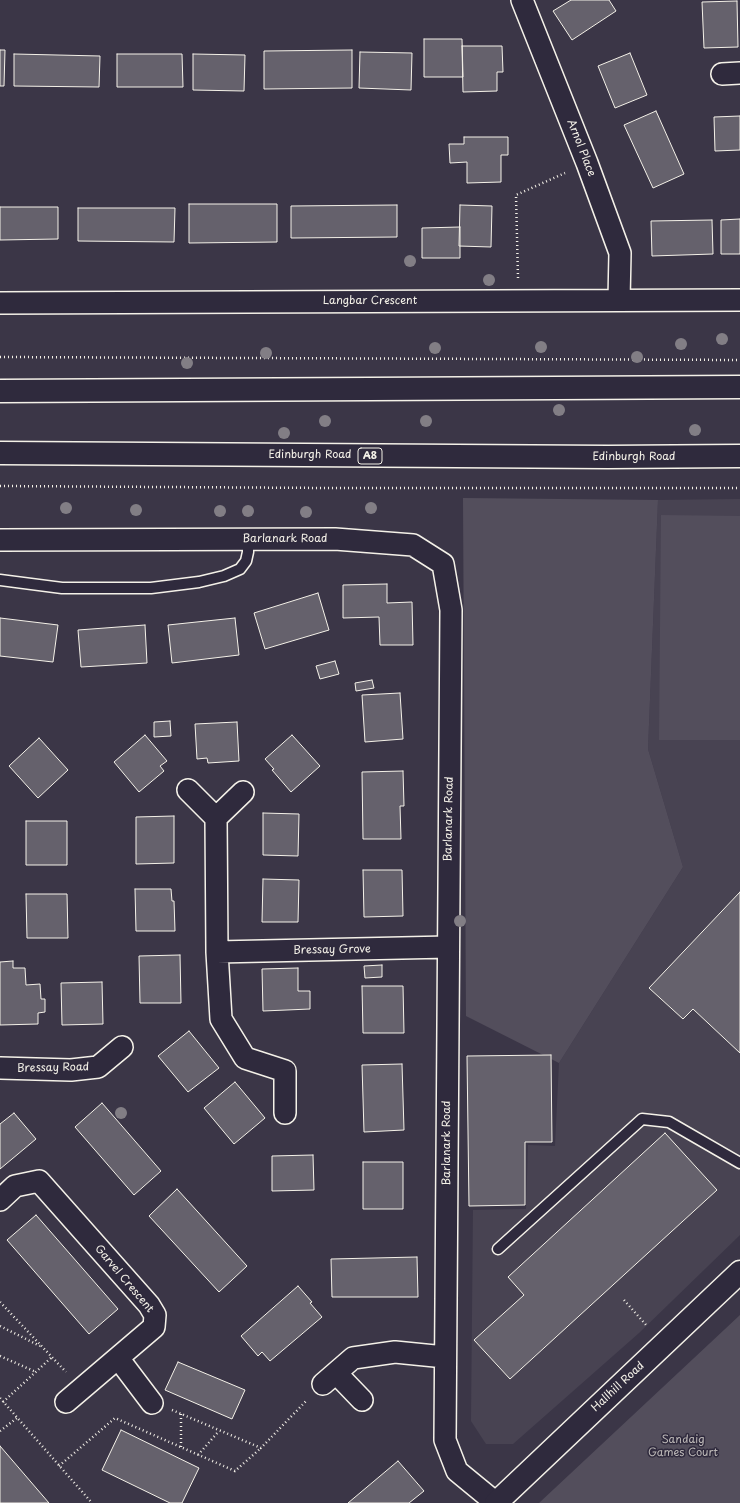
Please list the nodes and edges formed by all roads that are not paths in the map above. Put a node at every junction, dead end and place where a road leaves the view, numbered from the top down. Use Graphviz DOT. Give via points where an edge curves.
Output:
graph roads {
  1 [pos="522,0"];
  2 [pos="619,300"];
  3 [pos="740,300"];
  4 [pos="0,303"];
  5 [pos="740,388"];
  6 [pos="0,391"];
  7 [pos="0,453"];
  8 [pos="740,456"];
  9 [pos="0,540"];
  10 [pos="248,540"];
  11 [pos="0,580"];
  12 [pos="188,790"];
  13 [pos="243,792"];
  14 [pos="216,818"];
  15 [pos="448,947"];
  16 [pos="217,952"];
  17 [pos="122,1047"];
  18 [pos="0,1068"];
  19 [pos="285,1113"];
  20 [pos="740,1163"];
  21 [pos="0,1200"];
  22 [pos="498,1249"];
  23 [pos="740,1272"];
  24 [pos="445,1357"];
  25 [pos="118,1358"];
  26 [pos="362,1400"];
  27 [pos="66,1402"];
  28 [pos="152,1403"];
  29 [pos="496,1503"];
  1 -- 2 [label="street, Arnol Place" via="620,253"];
  2 -- 3 [label="street, Langbar Crescent"];
  2 -- 4 [label="street, Langbar Crescent"];
  5 -- 6 [label="main road"];
  7 -- 8 [label="main road, Edinburgh Road / A8"];
  9 -- 10 [label="street, Barlanark Road"];
  10 -- 11 [label="lane" via="246,561 240,569 199,582 151,588 62,588"];
  10 -- 15 [label="street, Barlanark Road" via="335,539 413,546 443,564 451,610"];
  12 -- 14 [label="street"];
  13 -- 14 [label="street"];
  14 -- 16 [label="street"];
  15 -- 16 [label="street, Bressay Grove"];
  15 -- 24 [label="street, Barlanark Road"];
  16 -- 19 [label="street" via="221,1019 245,1058 285,1071"];
  17 -- 18 [label="street, Bressay Road" via="98,1067 71,1070"];
  20 -- 22 [label="lane" via="669,1122 642,1119"];
  21 -- 25 [label="street, Garvel Crescent" via="16,1186 39,1181 149,1305 155,1315 154,1326"];
  23 -- 29 [label="main road, Hallhill Road"];
  24 -- 26 [label="street" via="395,1352 353,1358 330,1379"];
  24 -- 29 [label="street, Barlanark Road" via="445,1440 457,1471"];
  25 -- 27 [label="street, Garvel Crescent"];
  25 -- 28 [label="street"];
}
